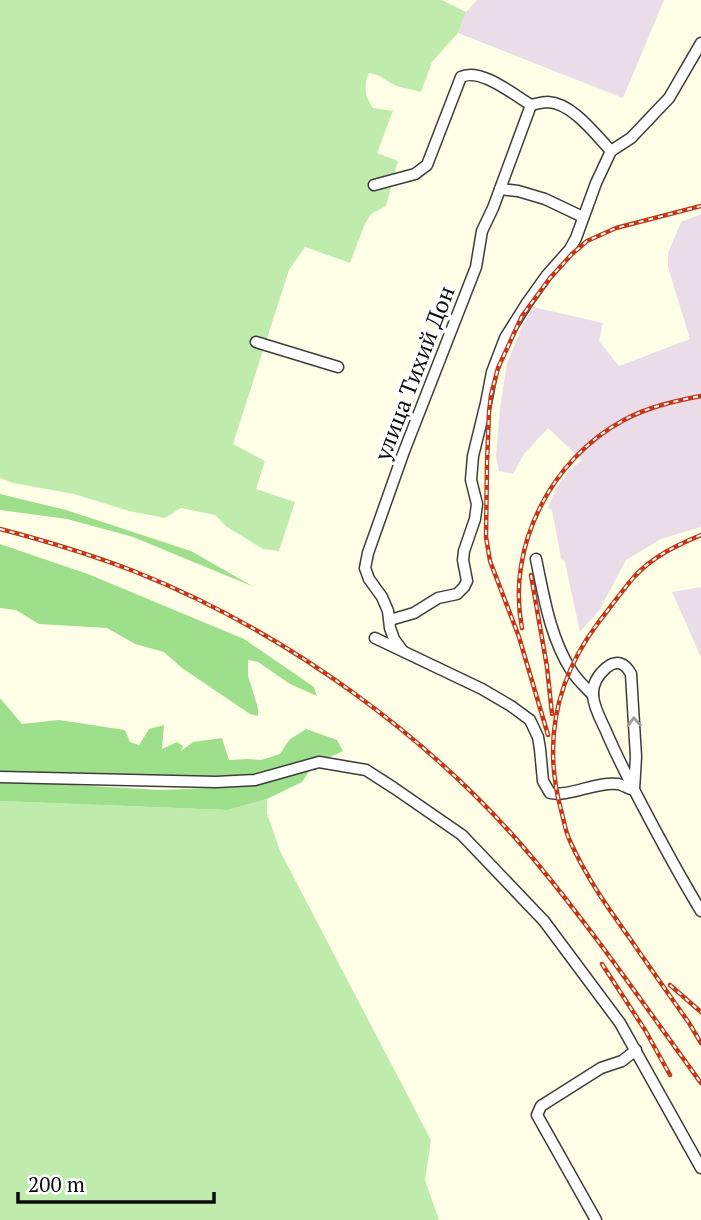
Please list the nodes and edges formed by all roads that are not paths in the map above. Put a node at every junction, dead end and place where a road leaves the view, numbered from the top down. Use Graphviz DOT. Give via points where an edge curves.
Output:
graph roads {
  1 [pos="701,43"];
  2 [pos="531,105"];
  3 [pos="611,151"];
  4 [pos="374,185"];
  5 [pos="500,189"];
  6 [pos="583,217"];
  7 [pos="256,342"];
  8 [pos="338,367"];
  9 [pos="537,559"];
  10 [pos="390,620"];
  11 [pos="375,638"];
  12 [pos="402,650"];
  13 [pos="593,695"];
  14 [pos="0,777"];
  15 [pos="634,790"];
  16 [pos="701,911"];
  17 [pos="636,1050"];
  18 [pos="701,1168"];
  19 [pos="596,1220"];
  1 -- 3 [label="street" via="669,98 631,138"];
  2 -- 3 [label="street" via="547,102 577,115"];
  2 -- 4 [label="street" via="477,74 467,74 461,78 427,164 415,174"];
  2 -- 5 [label="street, улица Тихий Дон"];
  3 -- 6 [label="street"];
  5 -- 6 [label="street" via="545,199"];
  5 -- 10 [label="street, улица Тихий Дон" via="482,231 476,267 368,553 365,568"];
  6 -- 10 [label="street" via="570,249 505,338 492,372 473,456 471,480 477,504 464,551 467,581 457,594"];
  7 -- 8 [label="street"];
  9 -- 13 [label="street" via="557,642 571,671"];
  10 -- 12 [label="street, улица Тихий Дон"];
  11 -- 12 [label="street"];
  12 -- 15 [label="street" via="482,689 530,720 538,737 543,781 550,793 617,784"];
  13 -- 15 [label="street"];
  15 -- 13 [label="street, one-way" via="636,757 627,667 612,663 594,683"];
  14 -- 17 [label="street" via="216,782 255,780 319,762 366,770 462,835 544,921"];
  15 -- 16 [label="street"];
  17 -- 18 [label="street"];
  17 -- 19 [label="street" via="541,1106 537,1115"];
}
